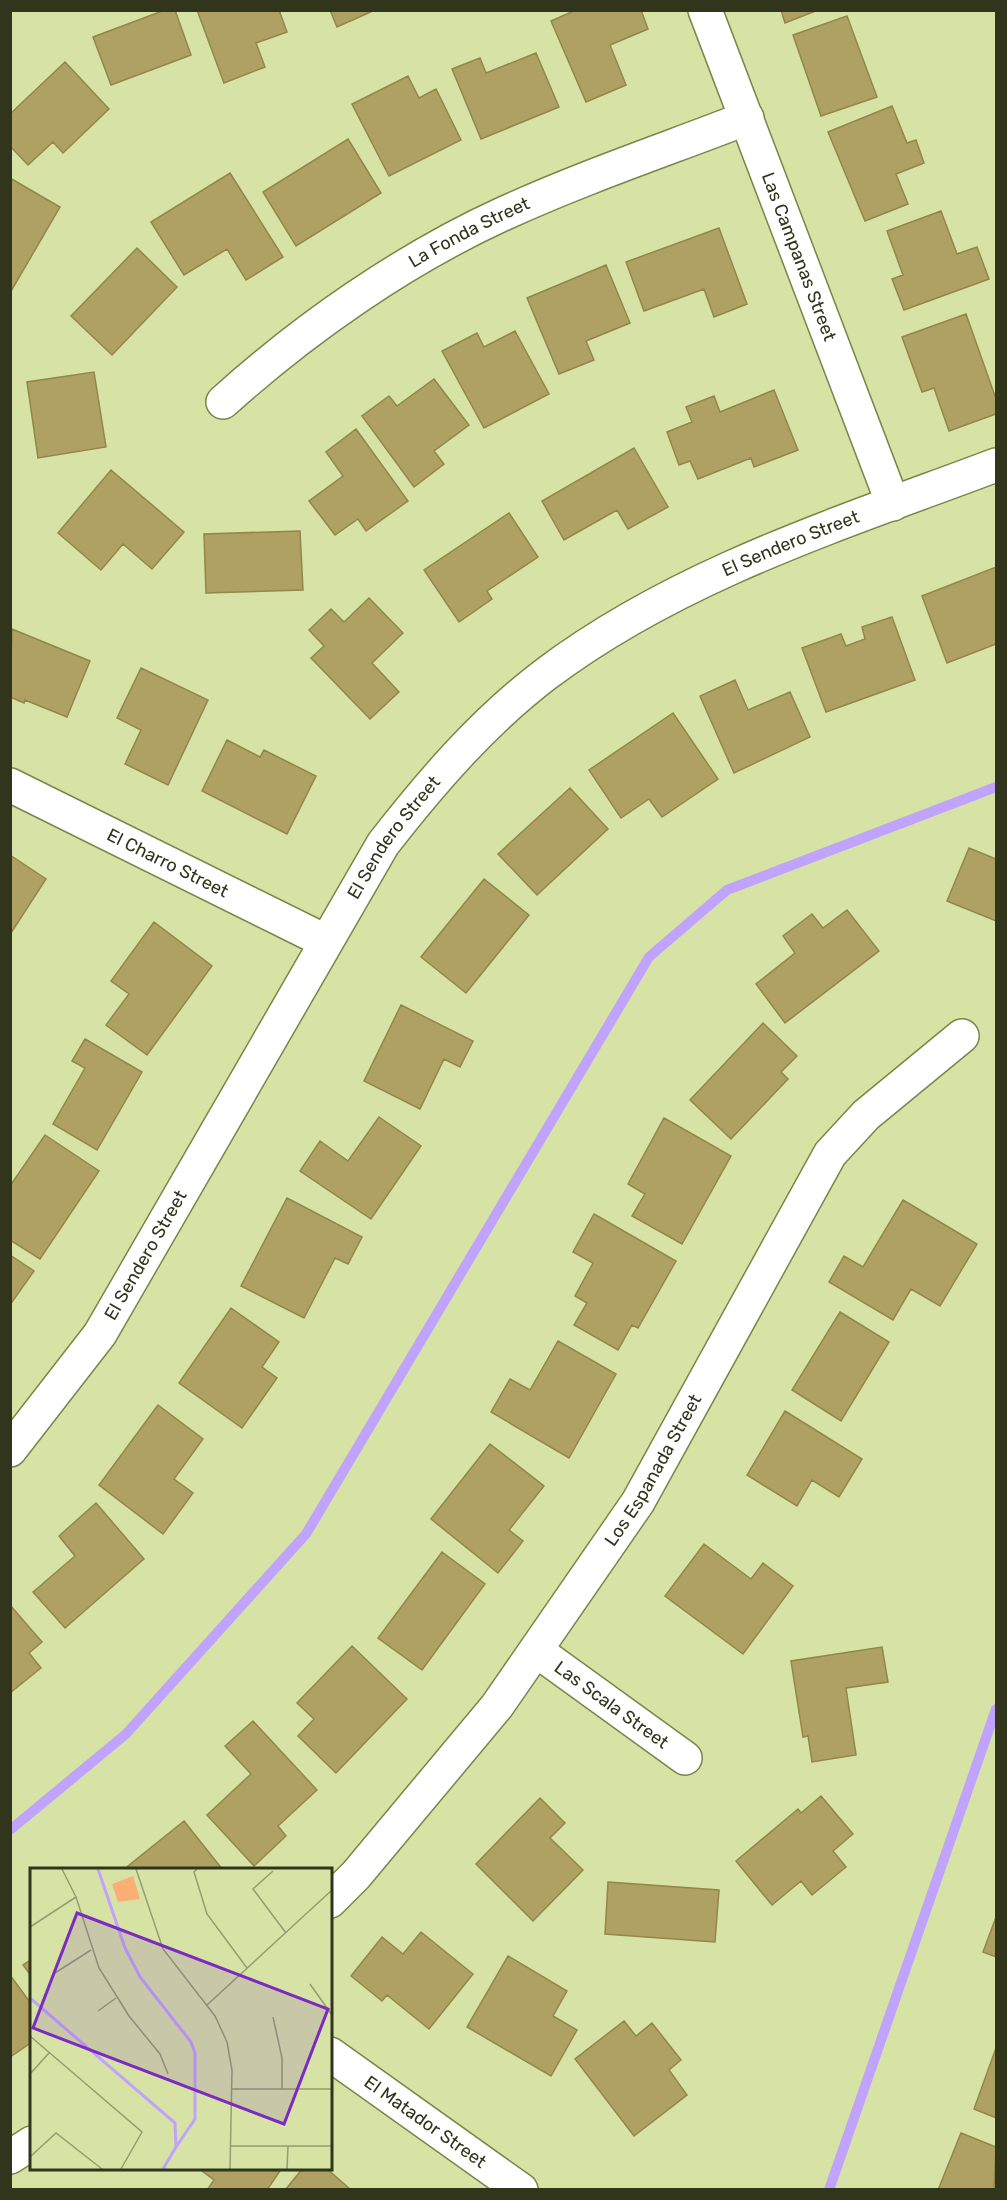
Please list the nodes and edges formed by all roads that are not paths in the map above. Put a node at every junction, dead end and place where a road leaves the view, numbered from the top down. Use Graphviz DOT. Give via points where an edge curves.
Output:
graph roads {
  1 [pos="705,10"];
  2 [pos="747,118"];
  3 [pos="223,402"];
  4 [pos="996,465"];
  5 [pos="893,504"];
  6 [pos="10,785"];
  7 [pos="325,941"];
  8 [pos="962,1036"];
  9 [pos="10,1450"];
  10 [pos="537,1651"];
  11 [pos="685,1758"];
  12 [pos="332,1899"];
  13 [pos="332,2055"];
  14 [pos="30,2144"];
  15 [pos="10,2157"];
  16 [pos="522,2190"];
  1 -- 2 [label="street, Las Campanas Street"];
  2 -- 3 [label="street, La Fonda Street" via="504,213 388,276 279,352"];
  2 -- 5 [label="street, Las Campanas Street"];
  4 -- 5 [label="street, El Sendero Street"];
  5 -- 7 [label="street, El Sendero Street" via="747,561 659,601 547,674 486,725 431,782 383,844"];
  6 -- 7 [label="street, El Charro Street"];
  7 -- 9 [label="street, El Sendero Street" via="100,1334"];
  8 -- 10 [label="street, Los Espanada Street" via="866,1115 830,1154 638,1502"];
  10 -- 11 [label="street, Las Scala Street"];
  10 -- 12 [label="street, Los Espanada Street" via="497,1706"];
  13 -- 16 [label="street, El Matador Street"];
  14 -- 15 [label="street"];
}
